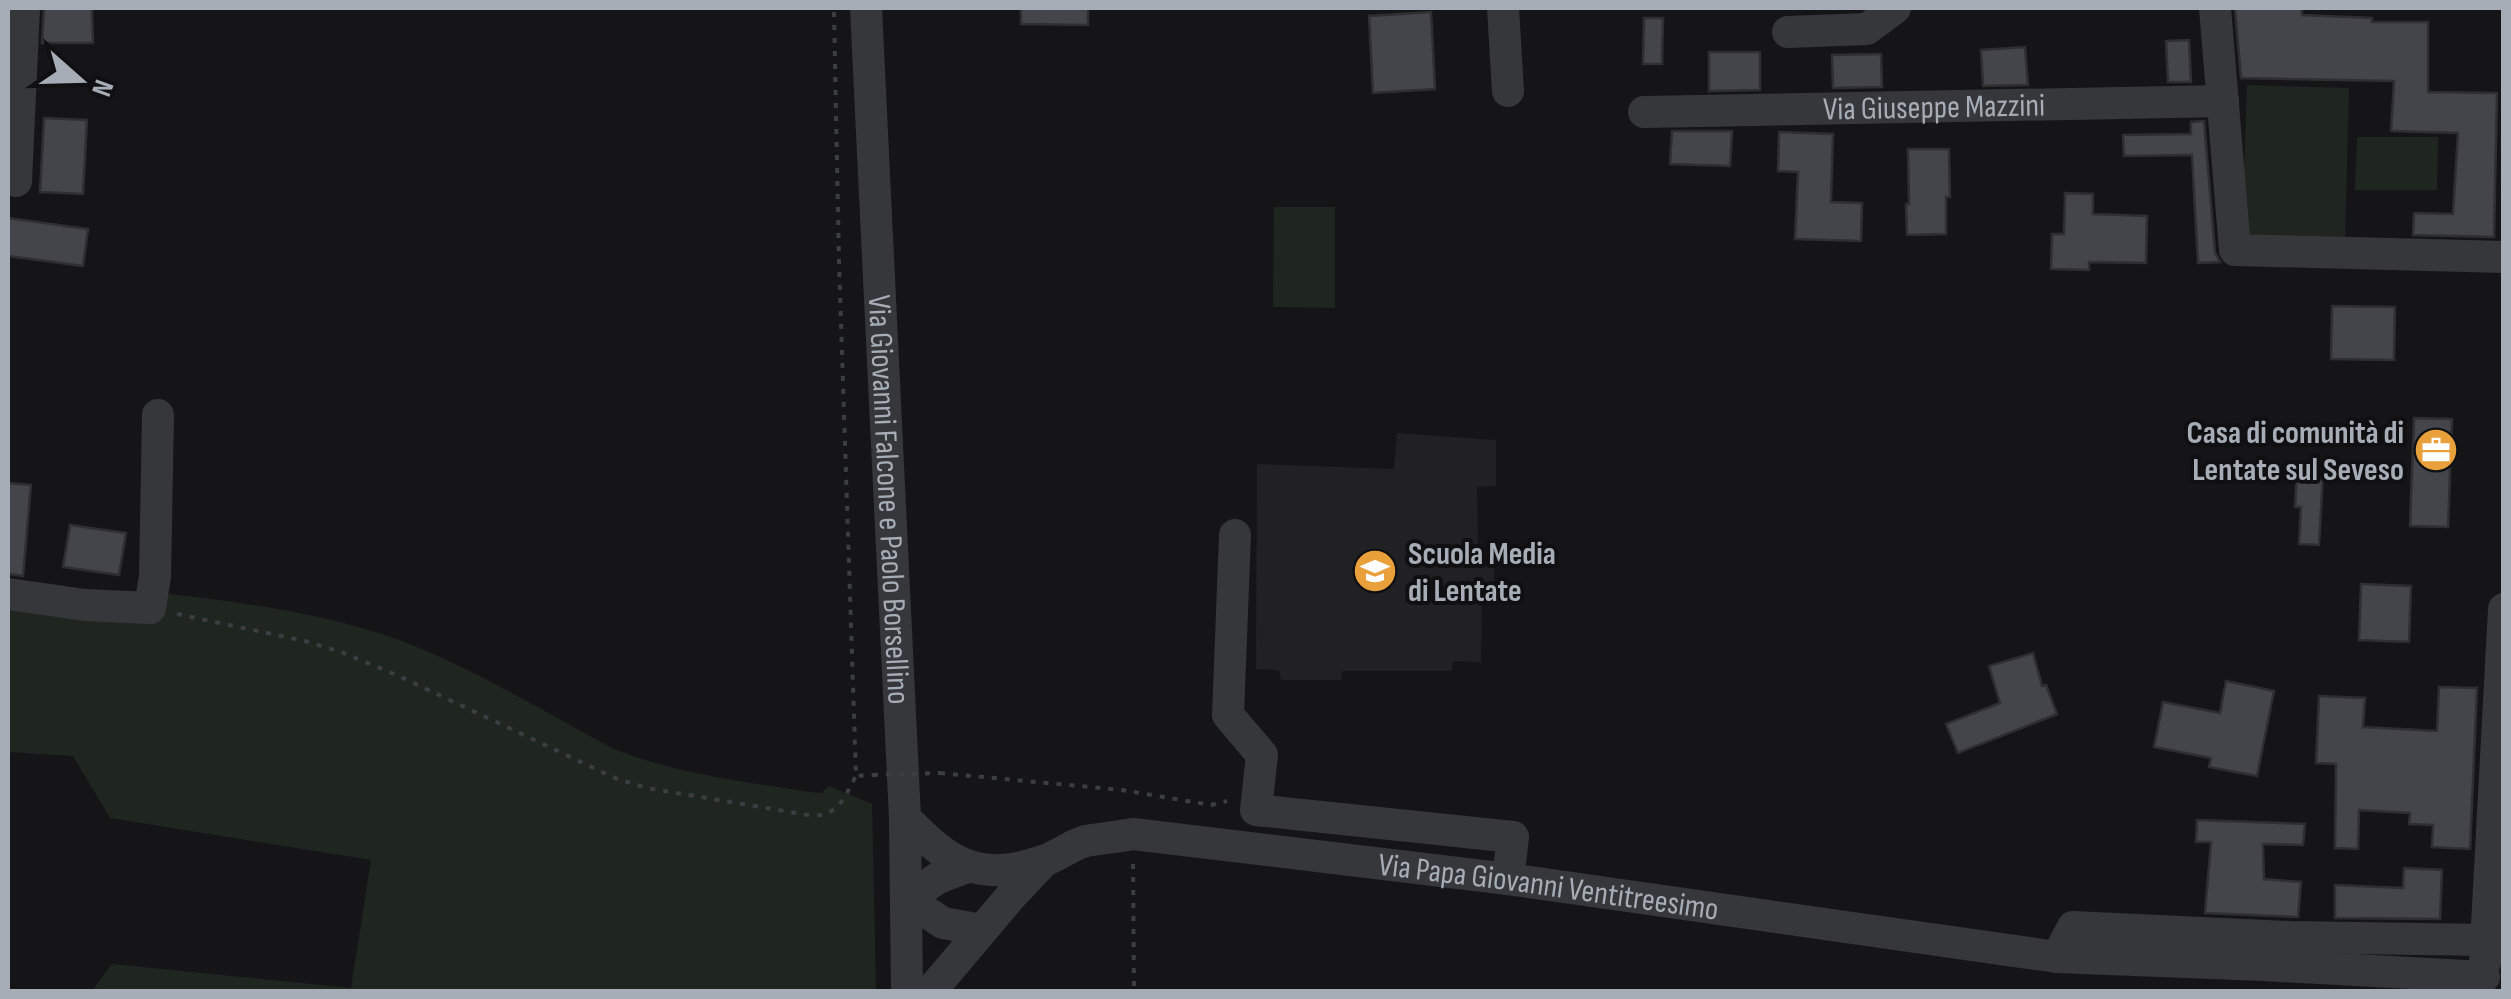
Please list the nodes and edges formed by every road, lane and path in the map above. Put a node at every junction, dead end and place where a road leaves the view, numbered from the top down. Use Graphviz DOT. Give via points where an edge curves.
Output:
graph roads {
  1 [pos="24,8"];
  2 [pos="1503,8"];
  3 [pos="1895,8"];
  4 [pos="2215,8"];
  5 [pos="850,10"];
  6 [pos="1788,32"];
  7 [pos="1508,91"];
  8 [pos="2222,101"];
  9 [pos="1644,112"];
  10 [pos="16,181"];
  11 [pos="2504,257"];
  12 [pos="158,415"];
  13 [pos="1235,535"];
  14 [pos="8,594"];
  15 [pos="150,608"];
  16 [pos="2504,609"];
  17 [pos="2500,773"];
  18 [pos="856,776"];
  19 [pos="1258,786"];
  20 [pos="905,818"];
  21 [pos="1133,834"];
  22 [pos="1044,860"];
  23 [pos="967,866"];
  24 [pos="1508,879"];
  25 [pos="907,898"];
  26 [pos="982,930"];
  27 [pos="2487,940"];
  28 [pos="2056,957"];
  29 [pos="2484,984"];
  30 [pos="907,992"];
  31 [pos="930,992"];
  32 [pos="1134,992"];
  1 -- 10 [label="street"];
  2 -- 7 [label="street"];
  3 -- 6 [label="street" via="1867,30"];
  4 -- 8 [label="street"];
  5 -- 18 [label="path" via="838,262"];
  5 -- 20 [label="street, Via Giovanni Falcone e Paolo Borsellino"];
  8 -- 9 [label="street, Via Giuseppe Mazzini"];
  8 -- 11 [label="street" via="2235,250"];
  12 -- 15 [label="street"];
  13 -- 19 [label="street" via="1228,715 1262,755"];
  14 -- 15 [label="street"];
  15 -- 18 [label="path" via="341,652 648,788 814,816 835,810"];
  16 -- 17 [label="street"];
  17 -- 27 [label="street"];
  18 -- 19 [label="path, bridge" via="988,776 1212,805"];
  19 -- 24 [label="street" via="1256,810 1513,836"];
  20 -- 23 [label="street" via="934,847"];
  20 -- 25 [label="street, Via Giovanni Falcone e Paolo Borsellino"];
  21 -- 22 [label="street, Via Papa Giovanni Ventitreesimo" via="1083,842"];
  21 -- 24 [label="street, Via Papa Giovanni Ventitreesimo"];
  21 -- 32 [label="path"];
  22 -- 23 [label="street, Via Papa Giovanni Ventitreesimo" via="997,871"];
  22 -- 26 [label="street, Via Papa Giovanni Ventitreesimo"];
  23 -- 25 [label="street, Via Papa Giovanni Ventitreesimo"];
  24 -- 28 [label="street, Via Papa Giovanni Ventitreesimo"];
  25 -- 26 [label="street" via="943,923"];
  25 -- 30 [label="street, Via Giovanni Falcone e Paolo Borsellino"];
  26 -- 31 [label="street, Via Papa Giovanni Ventitreesimo"];
  27 -- 28 [label="street" via="2073,927"];
  27 -- 29 [label="street"];
  28 -- 29 [label="street, Via Papa Giovanni Ventitreesimo"];
}
